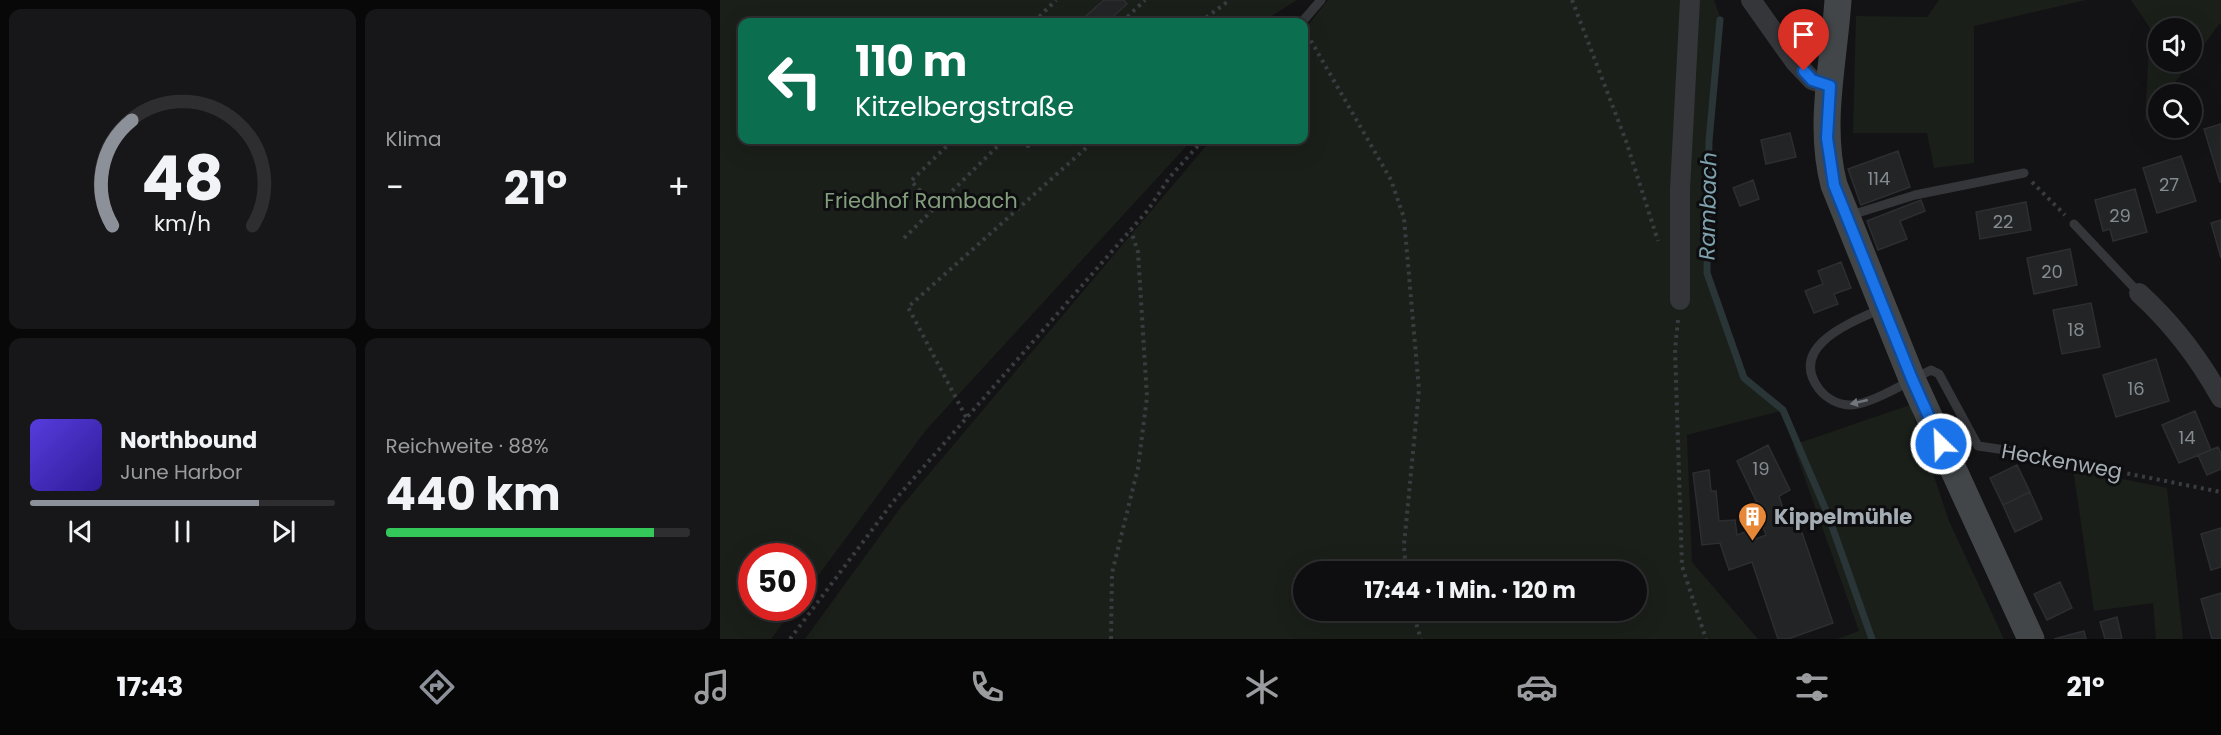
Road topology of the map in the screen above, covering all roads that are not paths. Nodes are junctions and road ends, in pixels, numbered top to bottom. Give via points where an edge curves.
1 (1321, 0) edge
2 (1690, 0) edge
3 (1751, 0) edge
4 (1838, 0) edge
5 (1305, 18) edge
6 (1830, 86) junction
7 (2024, 173) road end
8 (1847, 217) junction
9 (2074, 224) road end
10 (2139, 293) joint
11 (1680, 300) road end
12 (1883, 308) junction
13 (1912, 379) junction
14 (2221, 398) edge
15 (2026, 453) road end
16 (2031, 639) edge

1 - 5 lane
2 - 11 street via 1680,189
3 - 6 street via 1795,62 1812,80
4 - 6 main road
6 - 8 main road via 1828,159
7 - 8 lane via 1915,195
8 - 12 main road
9 - 10 lane
10 - 14 street via 2184,340
12 - 13 main road
13 -> 12 lane via 1852,405 1833,401 1814,379 1812,360 1820,343
13 - 15 lane, Heckenweg via 1931,370 1940,374 1978,446
13 - 16 main road

